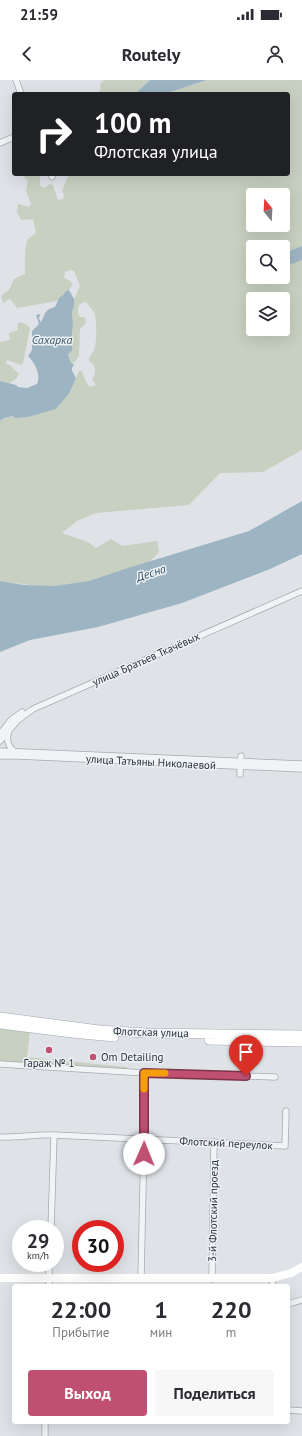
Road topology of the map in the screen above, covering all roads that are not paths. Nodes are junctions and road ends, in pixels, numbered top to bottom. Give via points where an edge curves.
1 (16, 80) edge
2 (20, 92) edge
3 (12, 138) edge
4 (0, 143) edge
5 (302, 587) edge
6 (302, 591) edge
7 (10, 727) junction
8 (0, 734) edge
9 (0, 741) edge
10 (0, 751) edge
11 (15, 754) junction
12 (0, 757) edge
13 (241, 761) junction
14 (302, 764) edge
15 (302, 769) edge
16 (240, 774) dead end
17 (0, 1017) edge
18 (0, 1024) edge
19 (302, 1035) edge
20 (302, 1042) edge
21 (0, 1064) edge
22 (144, 1073) junction
23 (275, 1077) dead end
24 (286, 1111) dead end
25 (54, 1135) junction
26 (0, 1137) edge
27 (144, 1139) junction
28 (214, 1142) junction
29 (51, 1220) edge
30 (302, 1267) edge
31 (49, 1272) edge
32 (49, 1277) junction
33 (0, 1278) edge
34 (141, 1278) junction
35 (212, 1279) junction
36 (273, 1282) edge
37 (49, 1284) edge
38 (302, 1300) edge
39 (290, 1303) edge
40 (290, 1410) edge
41 (302, 1411) edge
42 (45, 1424) edge
43 (45, 1436) edge

1 - 2 street
3 - 4 street
5 - 8 street, улица Братьев Ткачёвых via 31,706 15,716
6 - 7 street, улица Братьев Ткачёвых via 53,699 33,709
7 - 9 street, улица Братьев Ткачёвых
7 - 11 street via 7,740
10 - 11 street, улица Татьяны Николаевой
11 - 12 street
11 - 13 street, улица Татьяны Николаевой
13 - 14 street, улица Татьяны Николаевой
13 - 15 street, улица Татьяны Николаевой
13 - 16 street
17 - 19 main road, Флотская улица via 99,1030 146,1033
18 - 20 main road, Флотская улица via 101,1036
21 - 22 street
22 - 23 street
22 - 27 street
24 - 28 street, Флотский переулок via 285,1146
25 - 26 street, Флотский переулок
25 - 27 street, Флотский переулок
25 - 29 street
27 - 28 street, Флотский переулок
27 - 34 street
28 - 35 street, 3-й Флотский проезд
30 - 36 street
31 - 32 street
32 - 33 street
32 - 34 street
32 - 37 street
34 - 35 street
35 - 36 street
38 - 39 street
40 - 41 street
42 - 43 street

